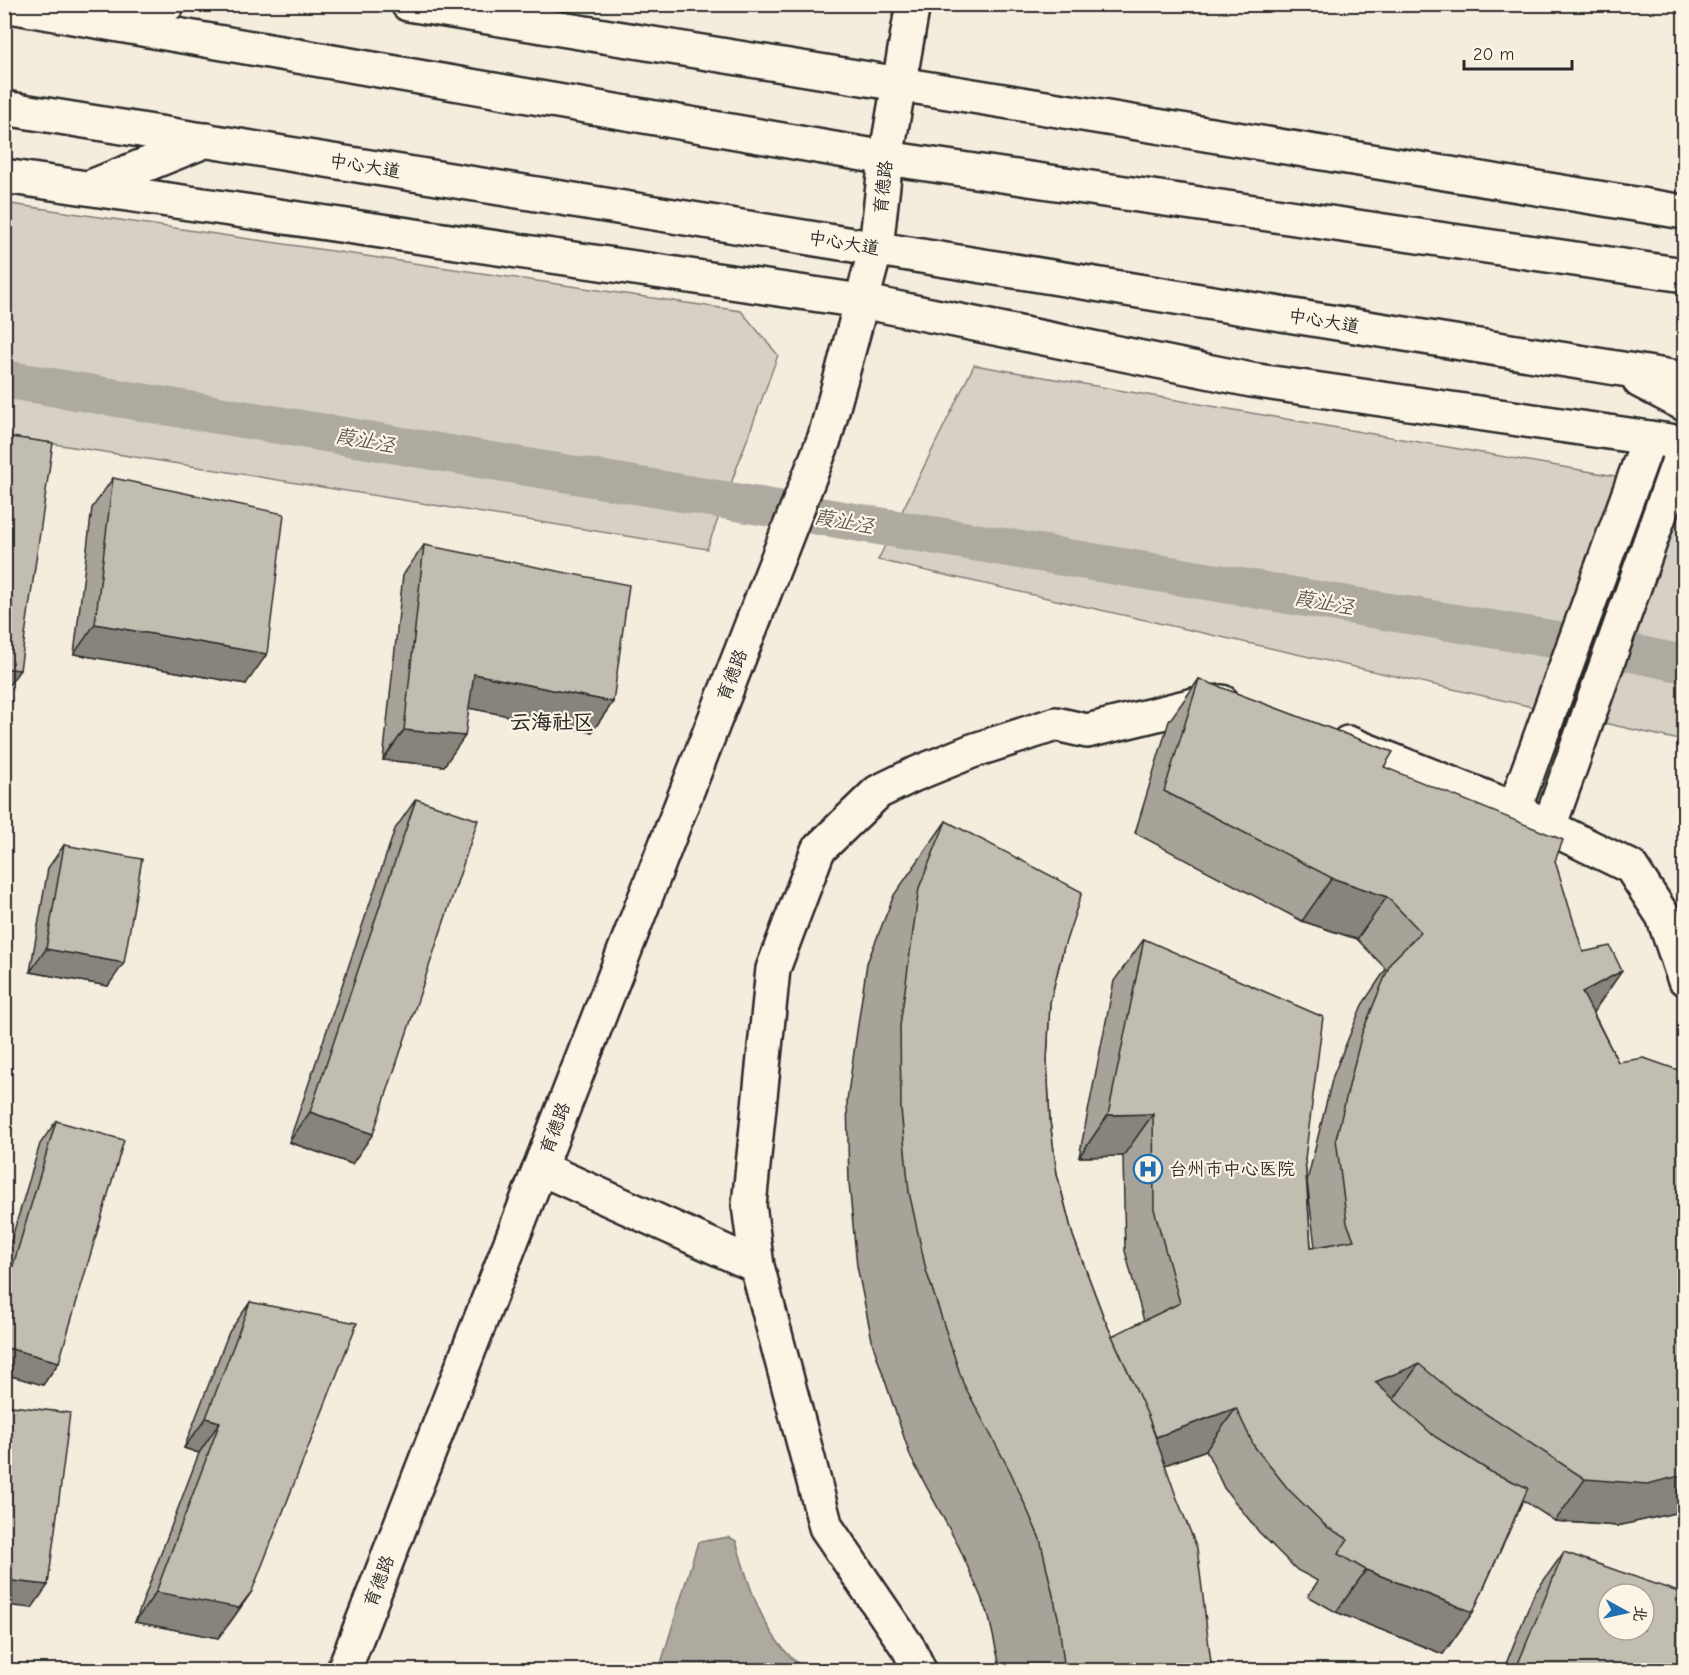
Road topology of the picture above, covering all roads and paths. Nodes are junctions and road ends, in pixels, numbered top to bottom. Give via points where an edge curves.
1 (168, 4) edge
2 (408, 4) edge
3 (913, 4) edge
4 (4, 5) edge
5 (126, 26) junction
6 (898, 86) junction
7 (4, 108) edge
8 (207, 141) junction
9 (886, 158) junction
10 (4, 176) edge
11 (87, 189) junction
12 (1684, 212) edge
13 (876, 248) junction
14 (1684, 274) edge
15 (861, 301) junction
16 (1614, 368) junction
17 (1684, 379) edge
18 (1684, 404) edge
19 (1649, 438) junction
20 (1684, 445) edge
21 (1253, 710) edge
22 (1325, 735) edge
23 (1514, 810) junction
24 (1549, 827) junction
25 (1684, 978) edge
26 (540, 1168) junction
27 (757, 1266) junction
28 (344, 1671) edge
29 (919, 1671) edge

1 - 5 main road
2 - 6 main road
3 - 6 main road, 育德路
4 - 5 main road
5 - 9 main road
6 - 9 main road, 育德路
6 - 12 main road
7 - 8 main road, 中心大道
8 - 11 main road
8 - 13 main road, 中心大道
9 - 13 main road, 育德路
9 - 14 main road
10 - 11 main road
11 - 15 main road
13 - 15 main road, 育德路
13 - 16 main road, 中心大道
15 - 19 main road via 1251,380
15 - 26 main road, 育德路 via 825,437
16 - 17 main road, 中心大道
16 - 18 main road
19 - 20 main road
19 - 23 main road
20 - 24 main road
21 - 27 main road via 1224,702 1194,705 1088,731 1056,724 972,751 878,792 818,850 773,969 749,1205
22 - 23 main road
23 - 24 main road
24 - 25 main road via 1631,867 1663,916
26 - 27 main road
26 - 28 main road, 育德路
27 - 29 main road via 826,1527 909,1649

